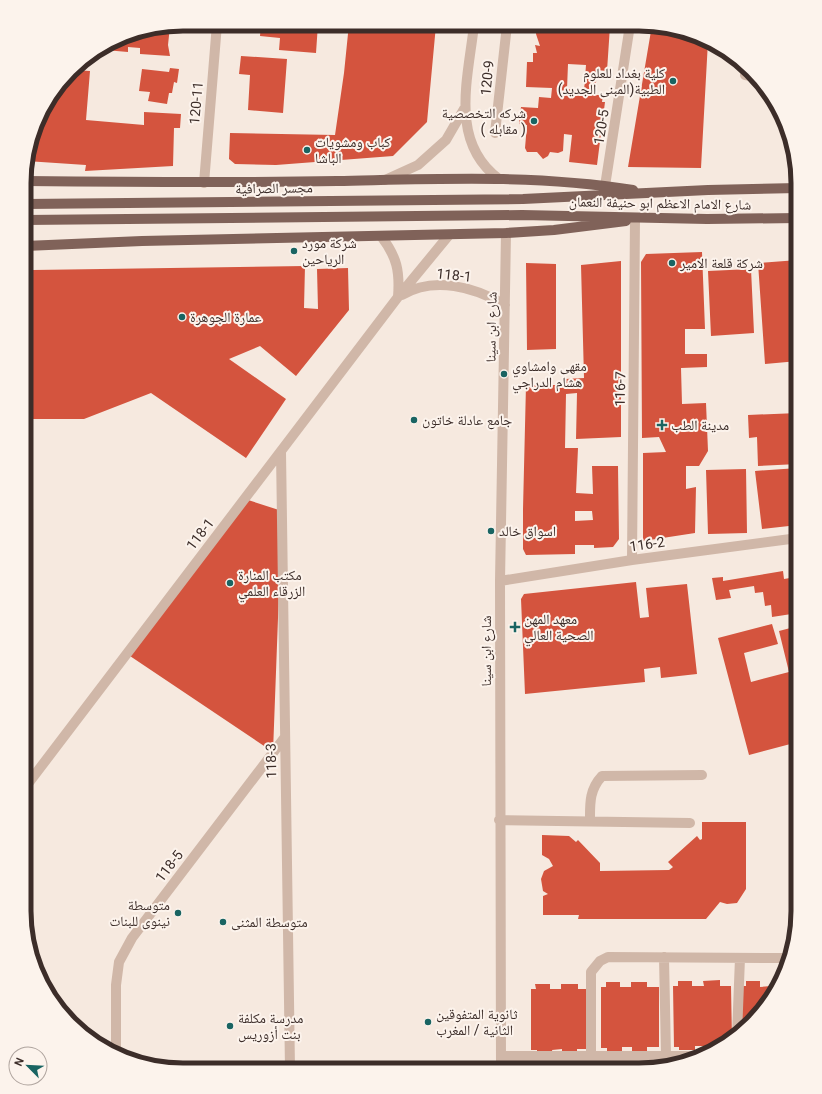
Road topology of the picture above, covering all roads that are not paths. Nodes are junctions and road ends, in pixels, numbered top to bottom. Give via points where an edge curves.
1 (216, 31) edge
2 (473, 31) edge
3 (506, 31) edge
4 (629, 31) edge
5 (464, 108) junction
6 (495, 133) dead end
7 (499, 179) junction
8 (385, 180) junction
9 (31, 181) edge
10 (204, 183) junction
11 (605, 186) junction
12 (791, 188) edge
13 (652, 193) junction
14 (523, 199) joint
15 (31, 204) edge
16 (522, 215) joint
17 (650, 216) junction
18 (791, 218) edge
19 (635, 219) junction
20 (31, 220) edge
21 (506, 233) junction
22 (450, 235) junction
23 (381, 236) junction
24 (31, 246) edge
25 (398, 297) junction
26 (505, 305) junction
27 (281, 452) junction
28 (791, 539) edge
29 (632, 560) junction
30 (500, 581) junction
31 (285, 737) junction
32 (702, 774) dead end
33 (31, 780) edge
34 (499, 820) junction
35 (590, 821) junction
36 (690, 823) dead end
37 (664, 957) junction
38 (740, 958) junction
39 (783, 958) dead end
40 (737, 1027) edge
41 (116, 1047) edge
42 (501, 1056) junction
43 (591, 1056) junction
44 (666, 1056) junction
45 (685, 1056) edge
46 (290, 1063) edge
47 (501, 1063) edge

1 - 10 street, 120-11
2 - 5 street
3 - 6 street, 120-9
4 - 11 street, 120-5
5 - 7 street via 474,152 486,169
5 - 8 street via 446,140 418,165
7 - 8 main road
7 - 11 main road via 551,180
8 - 10 main road
9 - 10 main road
11 - 13 main road
12 - 13 main road, شارع الامام الاعظم ابو حنيفة النعمان
13 - 14 main road, شارع الامام الاعظم ابو حنيفة النعمان
14 - 15 main road, مجسر الصرافية
16 - 17 main road, شارع الامام الاعظم ابو حنيفة النعمان
16 - 20 main road, مجسر الصرافية
17 - 18 main road, شارع الامام الاعظم ابو حنيفة النعمان
17 - 19 main road
19 - 21 main road via 554,230
19 - 29 street, 116-7
21 - 22 main road
21 - 26 street, شارع ابن سينا
22 - 23 main road
22 - 25 street, 118-1
23 - 24 main road
23 - 25 street via 391,249 397,264 400,281
25 - 26 street, 118-1 via 423,286 449,285 474,290
25 - 27 street, 118-1
26 - 30 street, شارع ابن سينا
27 - 31 street, 118-3
27 - 33 street, 118-1
28 - 29 street, 116-2
29 - 30 street, 116-2
30 - 34 street, شارع ابن سينا
31 - 41 street, 118-5 via 129,944 119,962 116,985
31 - 46 street, 118-3
32 - 35 street via 602,776 595,784 591,795
34 - 35 street
34 - 42 street, شارع ابن سينا
35 - 36 street
37 - 38 street
37 - 43 street via 608,957 600,961 591,972
37 - 44 street
38 - 39 street
38 - 40 street
42 - 43 street
42 - 47 street, شارع ابن سينا
43 - 44 street
44 - 45 street

